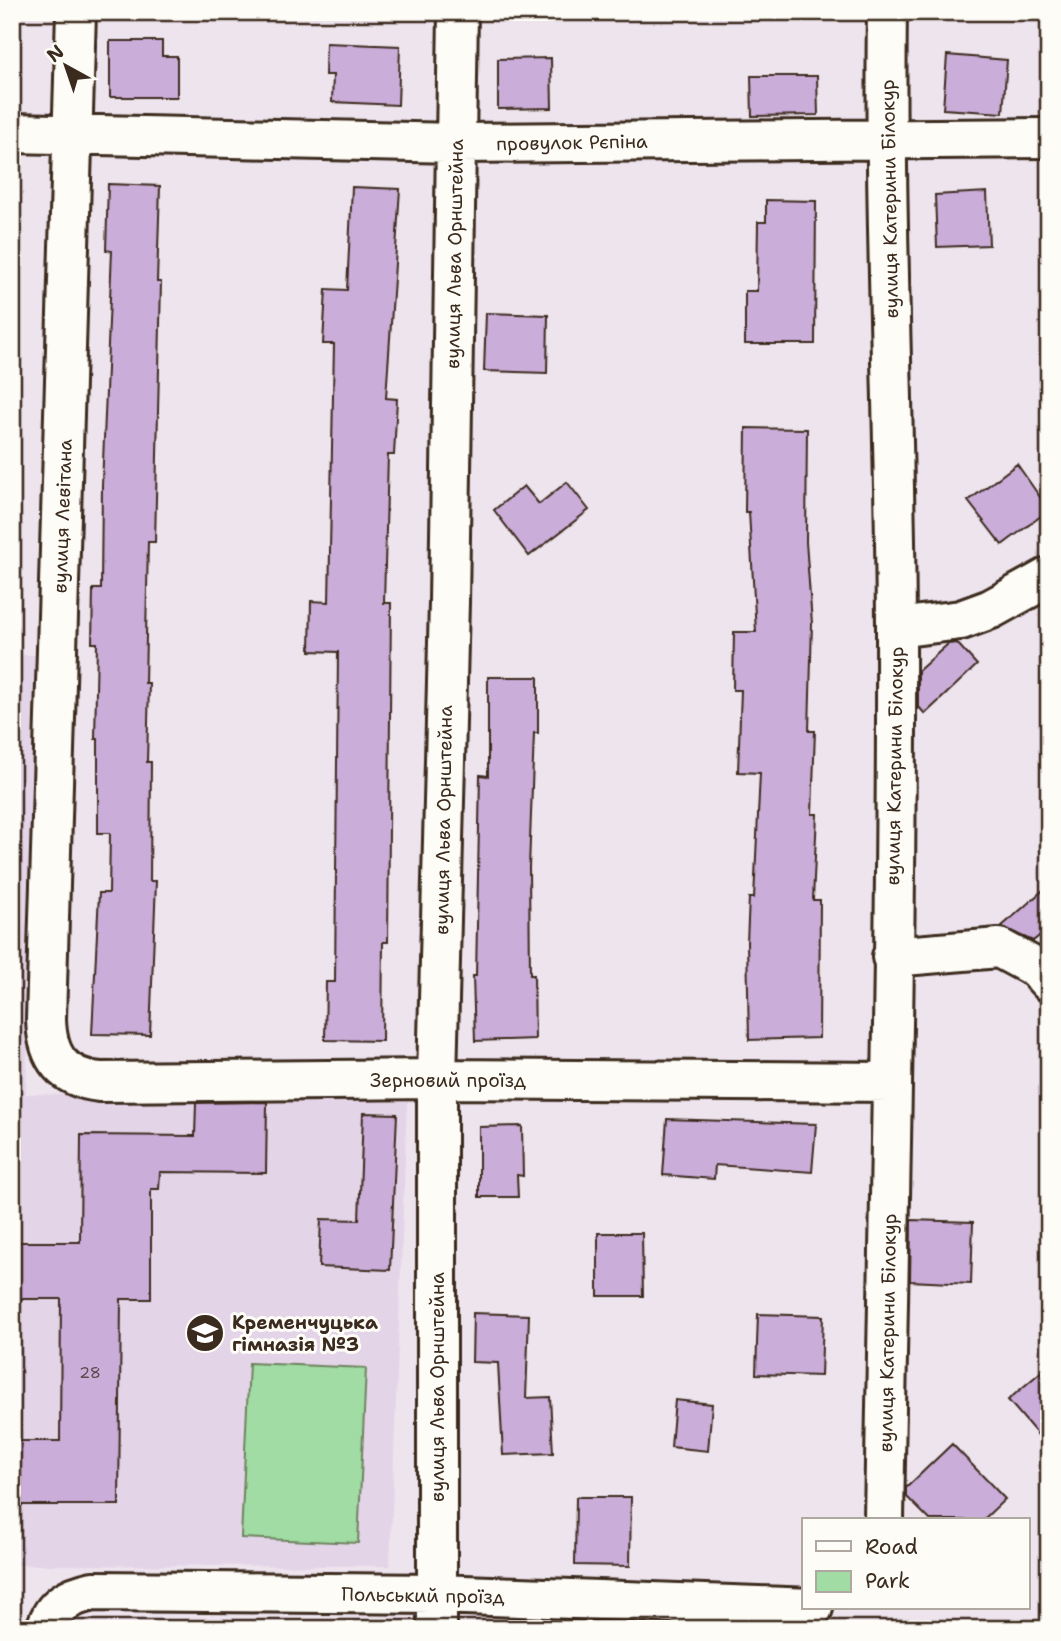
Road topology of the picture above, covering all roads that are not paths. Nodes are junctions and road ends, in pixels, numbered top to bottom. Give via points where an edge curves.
1 (76, 12) edge
2 (458, 12) edge
3 (887, 12) edge
4 (12, 132) edge
5 (74, 133) junction
6 (885, 138) junction
7 (1049, 138) edge
8 (456, 143) junction
9 (1049, 578) edge
10 (896, 628) junction
11 (892, 957) junction
12 (1049, 982) edge
13 (46, 1019) joint
14 (437, 1079) junction
15 (891, 1082) junction
16 (884, 1518) edge
17 (802, 1608) edge
18 (437, 1611) edge
19 (47, 1627) edge

1 - 5 street, вулиця Левітана
2 - 8 street, вулиця Льва Орнштейна
3 - 6 street, вулиця Катерини Білокур
4 - 5 street, провулок Рєпіна
5 - 8 street, провулок Рєпіна
5 - 13 street, вулиця Левітана
6 - 7 street, провулок Рєпіна
6 - 8 street, провулок Рєпіна
6 - 10 street, вулиця Катерини Білокур
8 - 14 street, вулиця Льва Орнштейна
9 - 10 street via 961,620
10 - 11 street, вулиця Катерини Білокур
11 - 12 street via 999,948 1036,968
11 - 15 street, вулиця Катерини Білокур
13 - 14 street, Зерновий проїзд via 50,1052 59,1067 86,1081
14 - 15 street, Зерновий проїзд
14 - 18 street, вулиця Льва Орнштейна
15 - 16 street, вулиця Катерини Білокур
17 - 18 street, Польський проїзд
18 - 19 street, Польський проїзд via 93,1591 72,1596 55,1609

